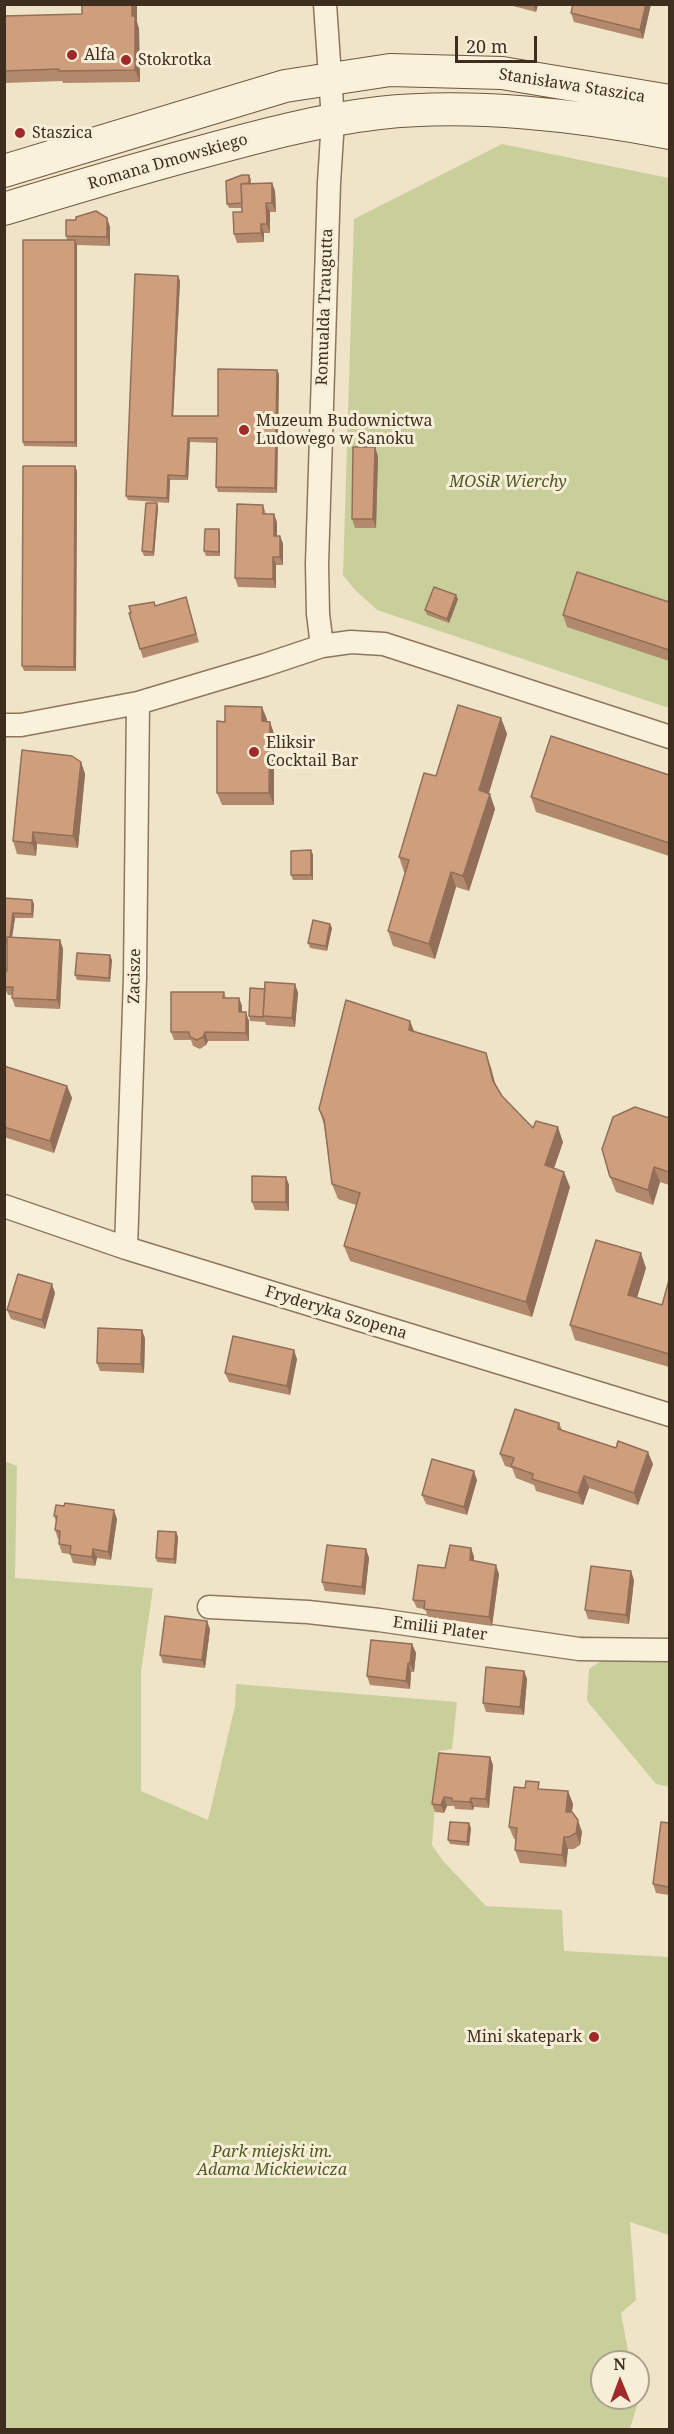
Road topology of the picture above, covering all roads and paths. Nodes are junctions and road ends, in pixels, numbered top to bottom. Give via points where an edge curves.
1 (325, 4) edge
2 (331, 78) junction
3 (669, 101) edge
4 (333, 120) junction
5 (669, 133) edge
6 (4, 171) edge
7 (4, 209) edge
8 (322, 645) junction
9 (138, 703) junction
10 (4, 725) edge
11 (669, 737) edge
12 (4, 1206) edge
13 (126, 1248) junction
14 (669, 1415) edge
15 (209, 1607) dead end
16 (669, 1650) edge

1 - 2 street, Romualda Traugutta
2 - 3 main road, Stanisława Staszica via 390,70 502,73
2 - 4 street, Romualda Traugutta
2 - 6 main road via 285,86
4 - 5 main road, Stanisława Staszica via 381,113 483,110
4 - 7 main road, Romana Dmowskiego via 220,146
4 - 8 street, Romualda Traugutta via 317,564
8 - 9 street
8 - 11 street via 384,644
9 - 10 street
9 - 13 street, Zacisze via 135,977
12 - 13 street, Fryderyka Szopena
13 - 14 street, Fryderyka Szopena
15 - 16 street, Emilii Plater via 308,1612 579,1649

